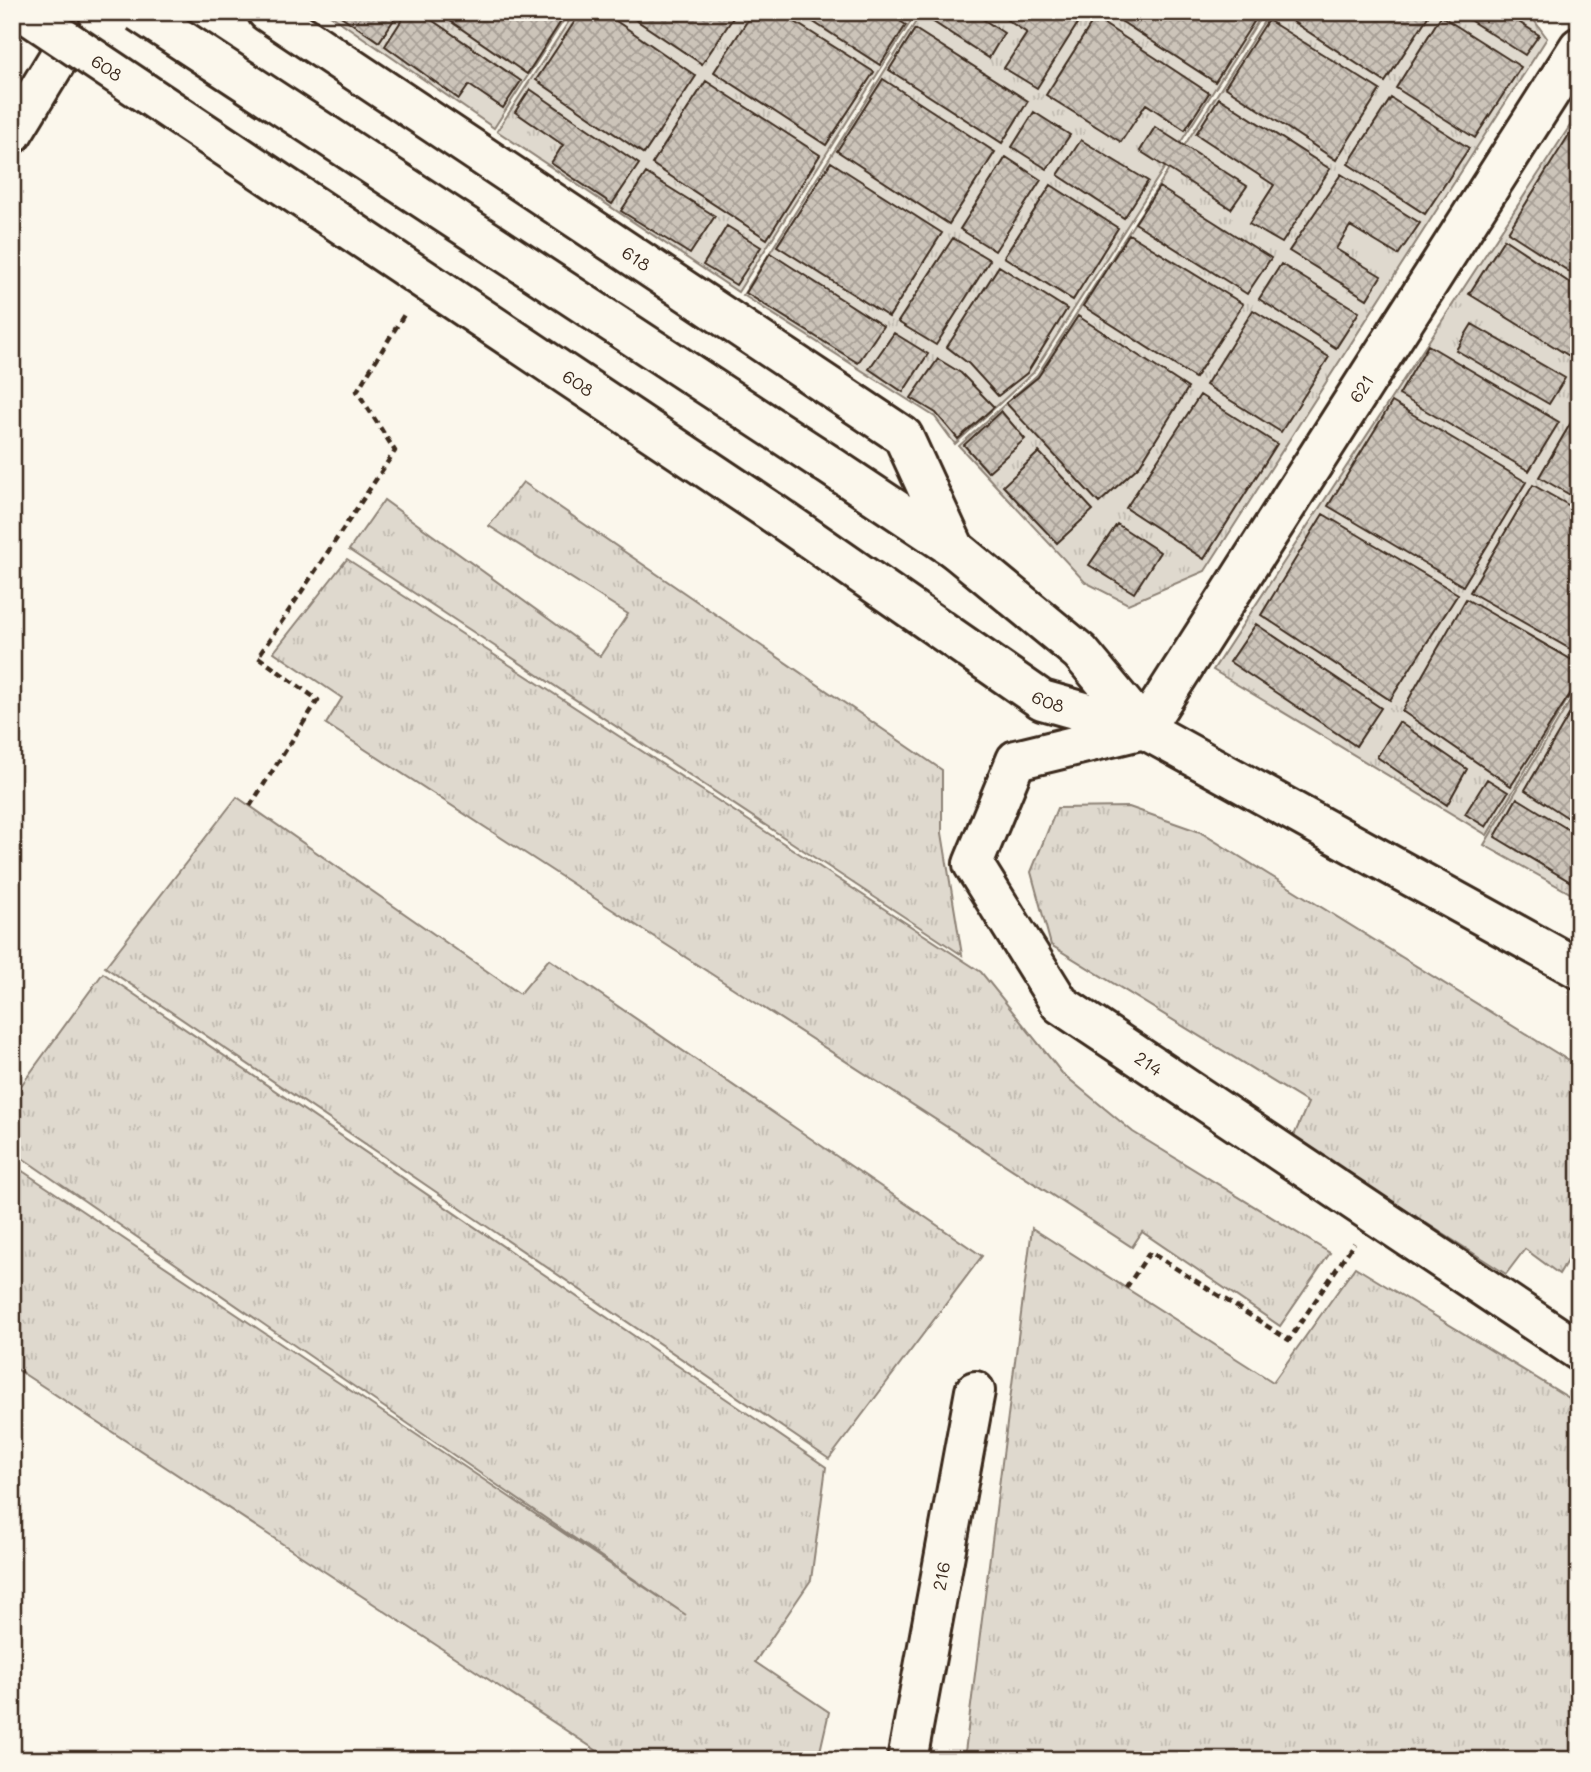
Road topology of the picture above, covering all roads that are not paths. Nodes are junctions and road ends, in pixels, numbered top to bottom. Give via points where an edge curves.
1 (24, 12) edge
2 (58, 12) edge
3 (139, 12) edge
4 (267, 12) edge
5 (1579, 47) edge
6 (12, 134) edge
7 (955, 549) junction
8 (1144, 729) junction
9 (1579, 969) edge
10 (1579, 1352) edge
11 (975, 1391) dead end
12 (907, 1760) edge

1 - 8 street, 608, bridge via 773,513 1042,700
2 - 6 street via 62,52
3 - 7 street, 608, bridge
4 - 7 street, 618 via 903,436
5 - 8 street, 621
7 - 8 street, 608 via 1080,652
8 - 9 street, 608
8 - 10 street, 214 via 1016,760 973,864 1060,1004
11 - 12 street, 216

